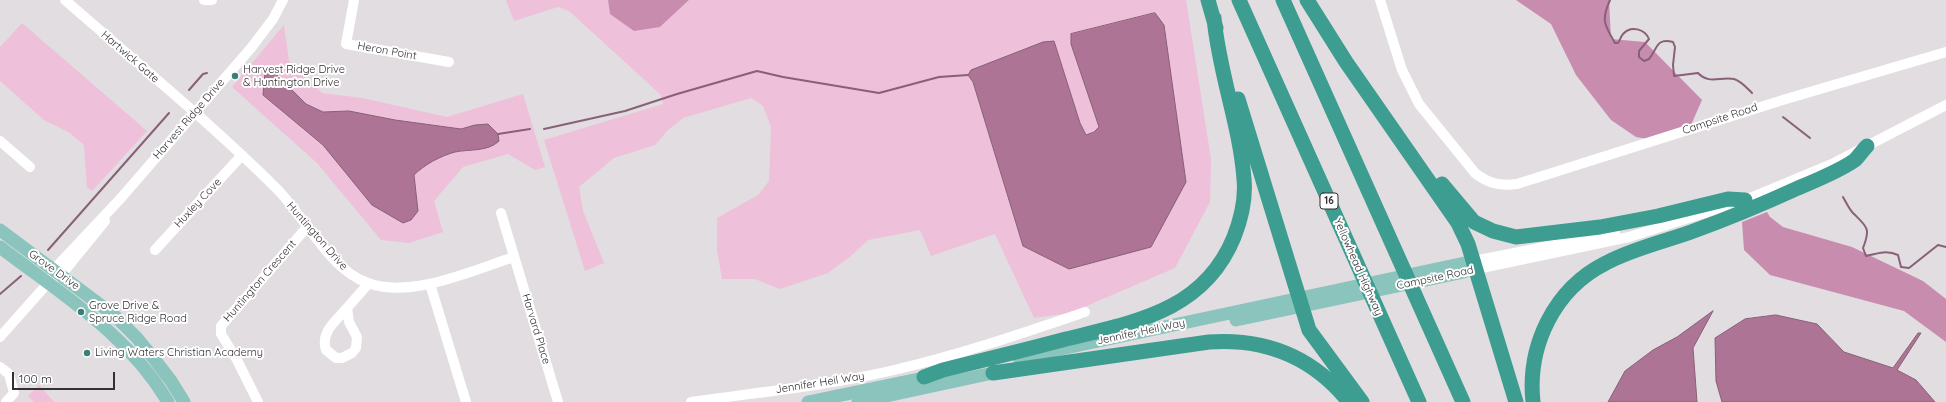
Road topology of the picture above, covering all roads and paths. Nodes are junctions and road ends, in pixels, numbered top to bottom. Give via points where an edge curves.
1 (65, 0) edge
2 (283, 0) edge
3 (354, 0) edge
4 (1208, 0) edge
5 (1238, 0) edge
6 (1283, 0) edge
7 (1307, 0) edge
8 (1380, 0) edge
9 (1214, 18) junction
10 (1946, 52) edge
11 (449, 62) dead end
12 (1367, 92) junction
13 (1946, 105) edge
14 (195, 113) junction
15 (0, 141) edge
16 (1866, 146) junction
17 (242, 156) junction
18 (30, 166) dead end
19 (1744, 200) junction
20 (501, 213) dead end
21 (308, 226) junction
22 (0, 230) edge
23 (0, 247) edge
24 (155, 250) dead end
25 (514, 257) junction
26 (1476, 265) junction
27 (57, 273) junction
28 (48, 283) junction
29 (368, 284) junction
30 (430, 284) junction
31 (1338, 294) joint
32 (1300, 302) junction
33 (347, 308) junction
34 (1085, 312) dead end
35 (0, 337) edge
36 (0, 367) edge
37 (993, 373) junction
38 (924, 377) junction
39 (6, 402) edge
40 (168, 402) edge
41 (184, 402) edge
42 (258, 402) edge
43 (466, 402) edge
44 (558, 402) edge
45 (691, 402) edge
46 (808, 402) edge
47 (858, 402) edge
48 (1349, 402) edge
49 (1362, 402) edge
50 (1419, 402) edge
51 (1463, 402) edge
52 (1516, 402) edge
53 (1533, 402) edge

1 - 14 street, Hartwick Gate
2 - 14 street, Harvest Ridge Drive via 273,19 251,48
3 - 11 street, Heron Point via 346,44
4 - 9 highway
5 - 50 highway, Yellowhead Highway / 16
6 - 51 highway
7 - 12 highway
8 - 10 street, Campsite Road via 1402,70 1419,104 1475,173 1484,181 1504,186
9 - 32 highway
9 - 38 highway via 1216,44 1242,159 1244,180 1240,222 1217,268 1187,298 1147,318
12 - 19 highway via 1467,216 1480,226 1498,233 1516,237 1558,233 1658,216 1728,199
12 - 26 highway via 1458,223
13 - 16 street, Campsite Road
14 - 17 street, Huntington Drive
14 - 27 street, Harvest Ridge Drive via 121,198 92,226
15 - 18 street
16 - 19 street, Campsite Road via 1834,163
16 - 53 highway via 1855,159 1815,181 1739,214 1604,263 1591,272 1562,299 1538,340 1532,379
17 - 21 street, Huntington Drive via 276,188
17 - 24 street, Huxley Cove
19 - 26 street, Campsite Road via 1630,237
20 - 25 street, Harvard Place
21 - 29 street, Huntington Drive via 340,265
21 - 42 street, Huntington Crescent via 221,326 221,334
22 - 27 main road, Grove Drive
23 - 28 main road, Grove Drive
25 - 30 street, Huntington Drive
25 - 44 street, Harvard Place
26 - 31 main road, Campsite Road
26 - 52 highway
27 - 28 street, Harvest Ridge Drive
27 - 41 main road, Grove Drive via 114,316 137,338
28 - 35 street, Harvest Ridge Drive
28 - 40 main road, Grove Drive via 83,308 127,347 146,369
29 - 30 street, Huntington Drive via 389,287
29 - 33 street
30 - 43 street
31 - 32 main road, Jennifer Heil Way
32 - 37 main road, Jennifer Heil Way
32 - 38 main road, Jennifer Heil Way
32 - 49 highway via 1309,330
33 - 33 street via 324,339 326,350 336,358 352,353 357,343
34 - 45 street, Jennifer Heil Way via 985,345 894,370 820,385
36 - 39 street via 9,374 14,393
37 - 47 main road, Jennifer Heil Way
37 - 48 highway via 1209,342 1239,342 1271,347 1301,360 1330,381
38 - 46 main road, Jennifer Heil Way

